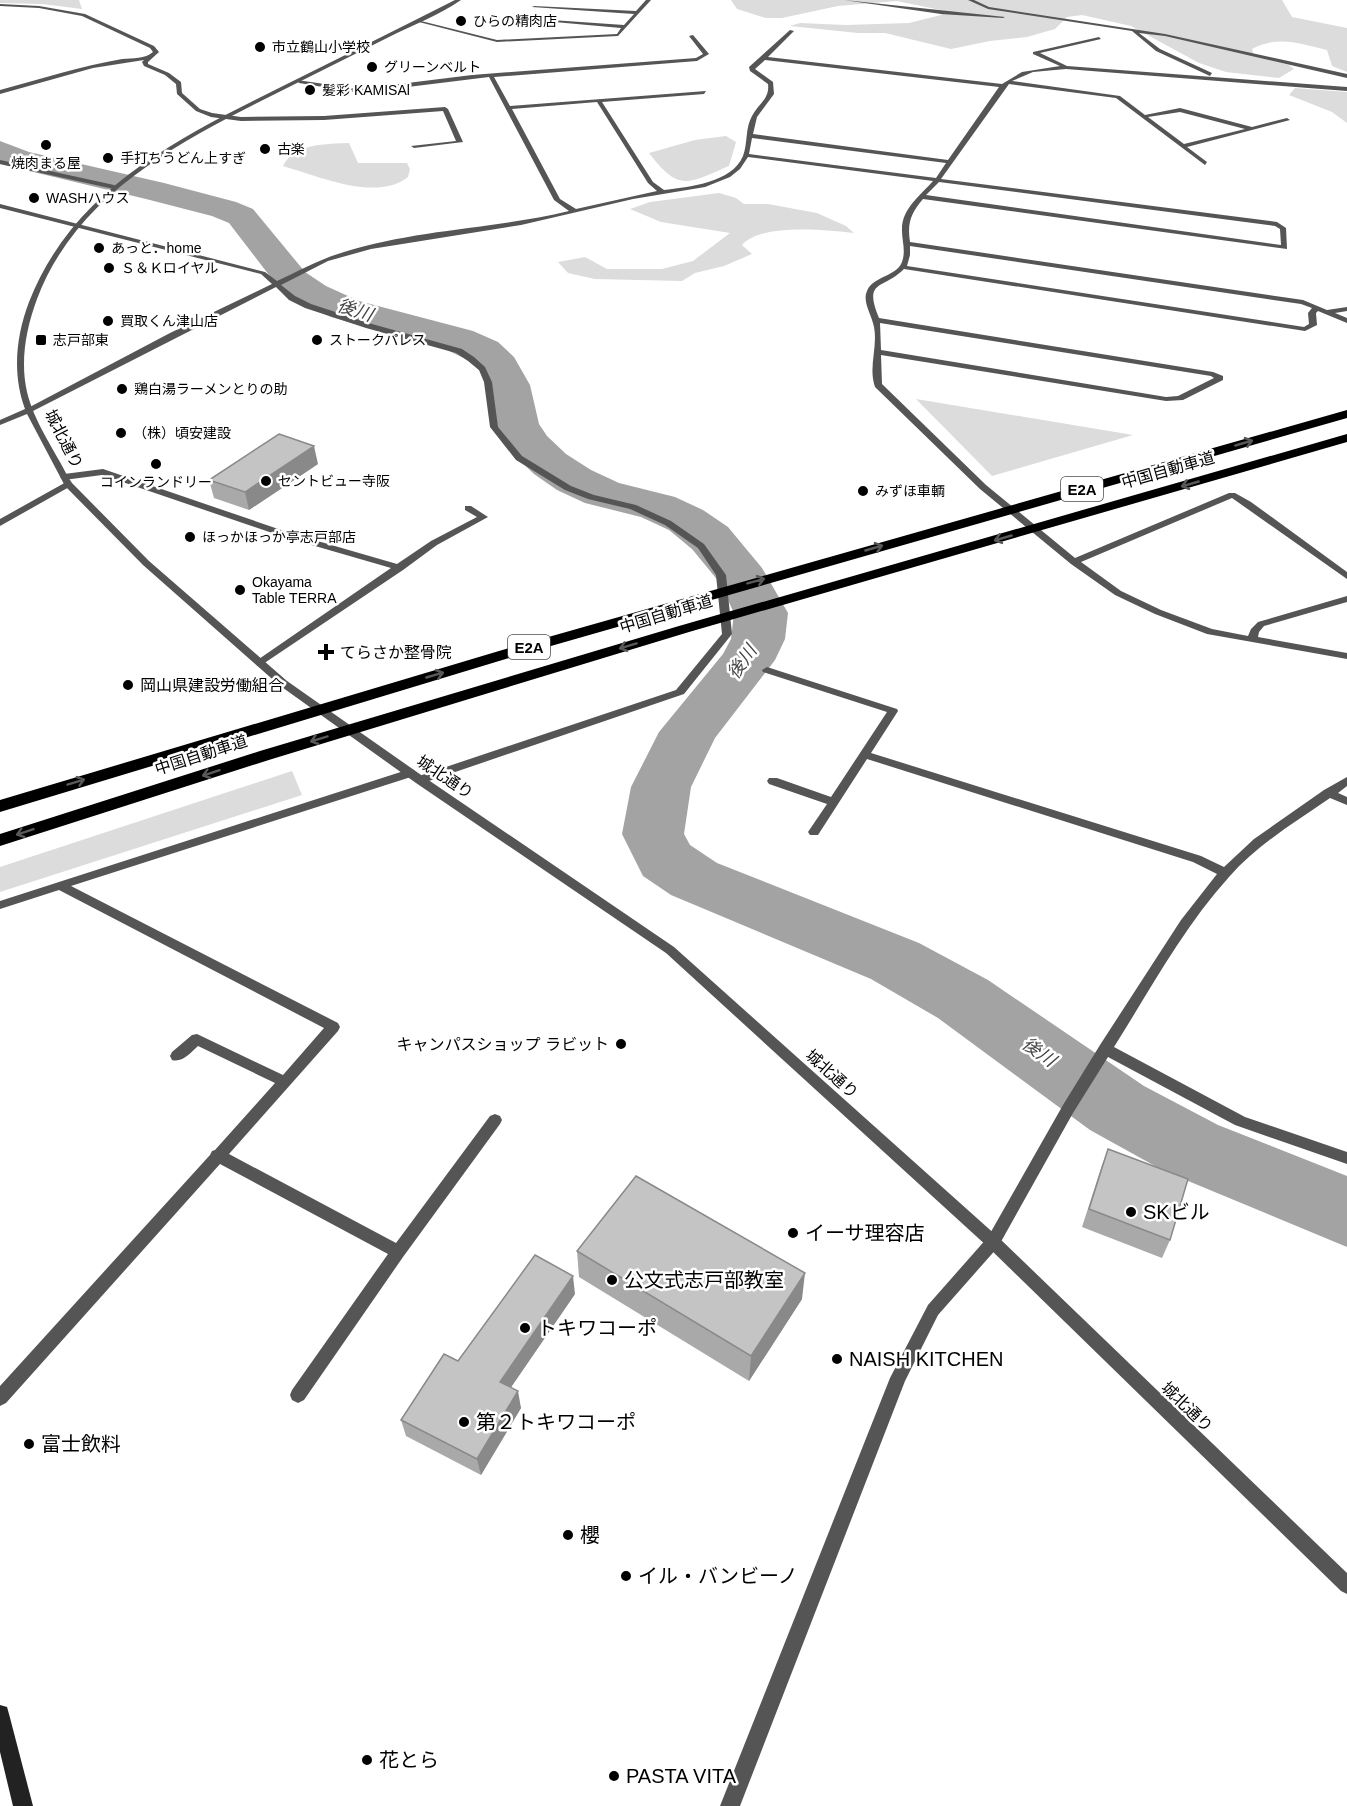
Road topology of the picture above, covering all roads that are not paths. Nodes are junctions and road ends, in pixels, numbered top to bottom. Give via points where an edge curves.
1 (459, 0) edge
2 (650, 0) edge
3 (846, 0) edge
4 (970, 0) edge
5 (0, 5) edge
6 (534, 6) dead end
7 (638, 13) junction
8 (523, 19) dead end
9 (1068, 20) junction
10 (417, 21) junction
11 (626, 27) junction
12 (1130, 28) junction
13 (792, 31) dead end
14 (691, 36) dead end
15 (1099, 38) dead end
16 (149, 58) junction
17 (764, 58) junction
18 (1066, 67) junction
19 (491, 76) junction
20 (1347, 76) edge
21 (1222, 79) junction
22 (299, 81) junction
23 (1005, 84) junction
24 (1347, 89) edge
25 (0, 92) edge
26 (704, 92) dead end
27 (599, 101) junction
28 (508, 108) junction
29 (1147, 116) junction
30 (224, 118) junction
31 (1287, 120) dead end
32 (1252, 129) junction
33 (751, 136) junction
34 (414, 146) dead end
35 (1184, 146) junction
36 (746, 155) junction
37 (0, 162) edge
38 (949, 162) junction
39 (1205, 163) dead end
40 (938, 179) junction
41 (114, 187) junction
42 (662, 192) junction
43 (924, 197) junction
44 (0, 206) edge
45 (573, 210) junction
46 (75, 225) junction
47 (905, 243) junction
48 (903, 267) junction
49 (279, 283) junction
50 (1317, 307) junction
51 (1347, 309) edge
52 (1327, 312) junction
53 (877, 320) junction
54 (1347, 321) edge
55 (879, 352) junction
56 (30, 409) junction
57 (1347, 414) edge
58 (0, 423) edge
59 (1347, 438) edge
60 (66, 480) junction
61 (468, 508) dead end
62 (0, 523) edge
63 (1074, 562) junction
64 (400, 568) junction
65 (1347, 576) edge
66 (1347, 599) edge
67 (1252, 640) junction
68 (1347, 656) edge
69 (260, 663) junction
70 (767, 670) dead end
71 (865, 755) junction
72 (415, 777) junction
73 (1347, 781) edge
74 (773, 782) dead end
75 (1328, 793) junction
76 (1347, 801) edge
77 (834, 802) junction
78 (0, 806) edge
79 (814, 832) dead end
80 (0, 840) edge
81 (1225, 873) junction
82 (60, 886) junction
83 (0, 905) edge
84 (1105, 1049) junction
85 (177, 1056) dead end
86 (285, 1082) junction
87 (495, 1119) dead end
88 (217, 1155) junction
89 (1347, 1158) edge
90 (993, 1242) junction
91 (398, 1252) junction
92 (298, 1395) dead end
93 (0, 1398) edge
94 (1347, 1585) edge
95 (0, 1714) edge
96 (23, 1806) edge
97 (730, 1806) edge

1 - 10 street, 城北通り
2 - 7 street
3 - 9 street via 941,13
4 - 9 street via 988,8
5 - 16 street via 83,15 152,47 156,52
6 - 7 street
7 - 11 street
8 - 11 street
9 - 12 street
10 - 11 street via 497,41 618,35
10 - 22 street, 城北通り
12 - 20 street
12 - 21 street via 1158,50
13 - 17 street
14 - 19 street via 706,54 697,59
15 - 18 street via 1035,53
16 - 25 street via 110,63
16 - 30 street via 146,65 179,83 179,93 198,110
17 - 23 street
17 - 33 street via 752,70 771,83 773,91 756,113
18 - 21 street
18 - 23 street via 1028,71
19 - 22 street via 359,91
19 - 28 street
21 - 24 street
22 - 30 street, 城北通り
23 - 29 street via 1118,97
23 - 38 street
26 - 27 street
27 - 28 street
27 - 42 street via 651,183
28 - 45 street via 558,200
29 - 32 street via 1180,110
29 - 35 street
30 - 34 street via 324,118 445,109 460,142
30 - 41 street, 城北通り via 155,156
31 - 32 street
32 - 35 street
33 - 36 street
33 - 38 street
35 - 39 street
36 - 40 street
36 - 42 street via 738,168 725,177
37 - 41 street
38 - 40 street
40 - 43 street
40 - 43 street via 1277,224 1282,228 1285,248
41 - 46 street, 城北通り
42 - 45 street
43 - 47 street via 906,220
44 - 46 street
45 - 49 street via 504,226 373,245 347,252
46 - 49 street via 263,273
46 - 56 street, 城北通り via 37,284 26,320 19,355 23,392
47 - 48 street via 907,258
47 - 50 street
48 - 50 street via 1305,329 1313,325 1312,313
48 - 53 street via 871,288 868,296
49 - 56 street
49 - 72 street via 292,298 333,316 459,351 482,369 489,382 494,427 519,458 568,488 633,507 669,523 701,546 721,575 728,634 680,692
50 - 52 street
51 - 52 street
52 - 54 street
53 - 55 street
53 - 55 street via 1220,378 1180,398 1166,399
55 - 63 street via 874,369 878,385 983,487
56 - 58 street
56 - 60 street, 城北通り
78 -> 57 highway, 中国自動車道 / E2A via 680,603
59 -> 80 highway, 中国自動車道 / E2A via 684,629
60 - 62 street
60 - 64 street via 103,472 287,535
60 - 69 street, 城北通り via 146,563
61 - 64 street via 484,517 434,543
63 - 65 street via 1232,495
63 - 67 street via 1118,592 1158,612 1210,632
64 - 69 street
66 - 67 street via 1261,624
67 - 68 street
69 - 72 street, 城北通り
70 - 71 street via 893,711
71 - 77 street
71 - 81 street via 1197,859
72 - 82 street
72 - 90 street, 城北通り via 670,950
73 - 75 street
74 - 77 street
75 - 76 street
75 - 81 street via 1258,842
77 - 79 street
81 - 84 street via 1185,923
82 - 83 street
82 - 86 street via 333,1026
84 - 89 street via 1240,1121
84 - 90 street
85 - 86 street via 197,1039
86 - 88 street
87 - 91 street
88 - 91 street
88 - 93 street
90 - 94 street, 城北通り
90 - 97 street via 933,1310 898,1378
91 - 92 street
95 - 96 main road

